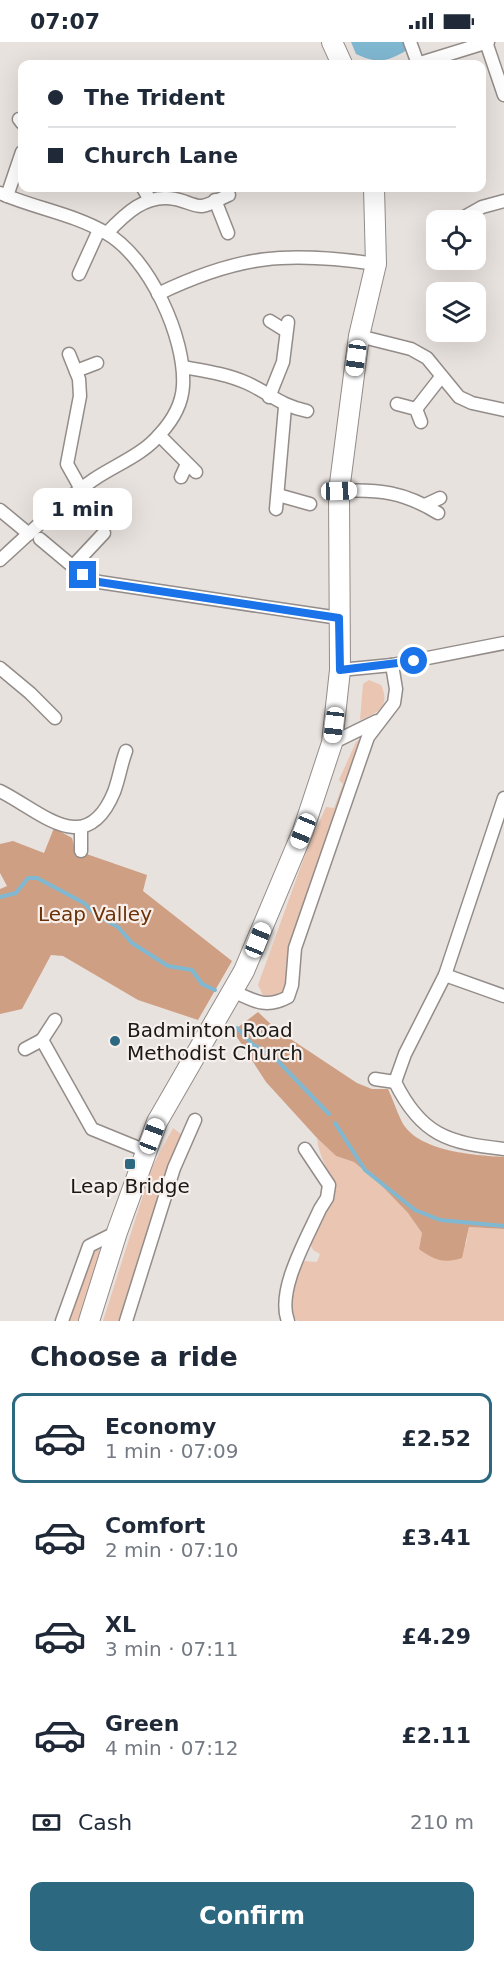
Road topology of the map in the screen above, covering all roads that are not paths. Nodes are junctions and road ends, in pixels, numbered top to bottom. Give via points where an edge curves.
1 (332, 42) edge
2 (410, 42) edge
3 (487, 42) edge
4 (340, 60) edge
5 (416, 60) edge
6 (430, 60) edge
7 (504, 95) edge
8 (18, 161) edge
9 (145, 192) edge
10 (374, 192) edge
11 (3, 195) edge
12 (229, 195) dead end
13 (150, 200) junction
14 (215, 200) junction
15 (504, 201) edge
16 (477, 210) edge
17 (103, 231) junction
18 (228, 233) dead end
19 (376, 264) junction
20 (79, 274) dead end
21 (158, 294) junction
22 (270, 321) dead end
23 (359, 336) junction
24 (69, 354) dead end
25 (96, 363) dead end
26 (183, 367) junction
27 (76, 371) junction
28 (441, 377) junction
29 (269, 397) junction
30 (397, 404) dead end
31 (285, 406) junction
32 (416, 410) junction
33 (504, 410) edge
34 (307, 411) dead end
35 (421, 422) dead end
36 (160, 436) junction
37 (181, 477) dead end
38 (81, 489) junction
39 (339, 491) junction
40 (278, 495) junction
41 (440, 498) dead end
42 (310, 504) dead end
43 (425, 505) junction
44 (276, 509) dead end
45 (0, 510) edge
46 (438, 513) dead end
47 (104, 533) dead end
48 (35, 536) junction
49 (0, 560) edge
50 (73, 566) junction
51 (339, 618) junction
52 (504, 643) edge
53 (393, 665) junction
54 (0, 668) edge
55 (340, 670) junction
56 (55, 717) dead end
57 (381, 719) junction
58 (332, 743) junction
59 (126, 751) dead end
60 (0, 791) edge
61 (504, 798) edge
62 (81, 828) junction
63 (81, 851) dead end
64 (445, 975) junction
65 (233, 991) junction
66 (504, 996) edge
67 (55, 1020) dead end
68 (42, 1040) junction
69 (25, 1049) dead end
70 (375, 1079) dead end
71 (395, 1082) junction
72 (195, 1120) dead end
73 (305, 1149) dead end
74 (504, 1149) edge
75 (146, 1150) junction
76 (117, 1232) junction
77 (62, 1321) edge
78 (90, 1321) edge
79 (126, 1321) edge
80 (288, 1321) edge

1 - 4 main road
2 - 5 street
3 - 6 street
3 - 7 street
8 - 11 street
9 - 13 street
10 - 19 main road
11 - 17 street
12 - 14 street
13 - 14 street via 169,197 201,206
13 - 17 street
14 - 18 street
15 - 16 street
17 - 20 street
17 - 21 street via 141,265
19 - 21 street via 293,256 248,260 198,275
19 - 23 main road
21 - 26 street
22 - 29 street via 287,327 283,362
23 - 28 street via 411,349 427,358
23 - 39 main road
24 - 27 street
25 - 27 street
26 - 29 street via 230,376
26 - 36 street via 178,409
27 - 38 street via 80,396 67,464
28 - 32 street
28 - 33 street via 459,397
29 - 31 street
30 - 32 street
31 - 34 street
31 - 40 street
32 - 35 street
36 - 37 street via 192,468
36 - 38 street
38 - 48 street
39 - 43 street via 400,494
39 - 51 main road
40 - 42 street
40 - 44 street
41 - 43 street
43 - 46 street
45 - 48 street
47 - 50 street
48 - 49 street
48 - 50 street
50 - 51 street via 99,582
51 - 55 main road
52 - 53 street
53 - 55 street
53 - 57 street via 394,702
54 - 56 street
55 - 58 main road
57 - 58 street
57 - 65 street via 368,737 295,948 288,998 274,1005
58 - 65 main road via 303,831
59 - 62 street via 115,765 114,791 104,809 93,822
60 - 62 street via 61,826
61 - 64 street
62 - 63 street
64 - 66 street
64 - 71 street
65 - 75 main road via 157,1122
67 - 68 street
68 - 69 street
68 - 75 street via 92,1129
70 - 71 street
71 - 74 street via 407,1106 431,1131 465,1145
72 - 79 street via 174,1168
73 - 80 street via 329,1185 327,1198 287,1287
75 - 76 main road
76 - 77 street via 89,1246
76 - 78 main road

